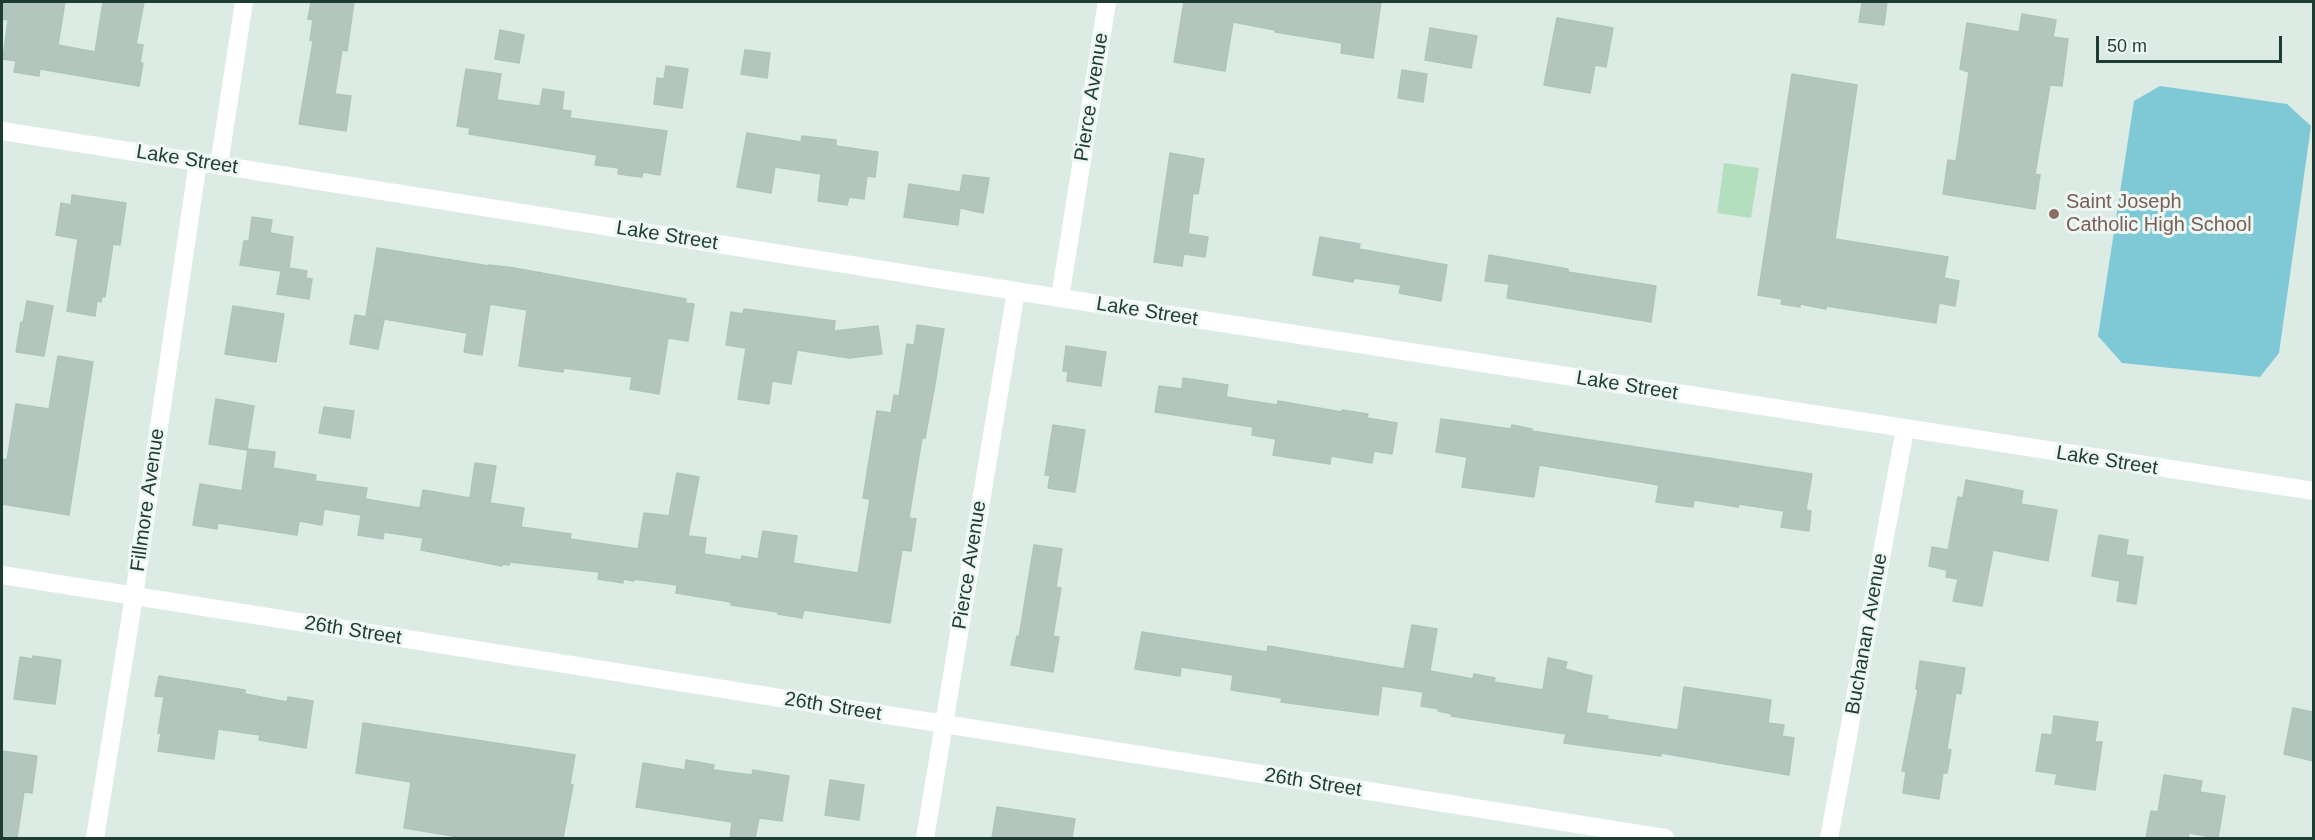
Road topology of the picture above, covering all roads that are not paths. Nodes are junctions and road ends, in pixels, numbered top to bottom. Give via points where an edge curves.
1 (244, 2) edge
2 (1107, 2) edge
3 (2, 131) edge
4 (198, 162) junction
5 (219, 165) junction
6 (1016, 291) junction
7 (1060, 298) junction
8 (1905, 429) junction
9 (2313, 492) edge
10 (2, 575) edge
11 (134, 596) junction
12 (944, 724) junction
13 (95, 838) edge
14 (925, 838) edge
15 (1665, 838) edge
16 (1829, 838) edge

1 - 5 street
2 - 7 street, Pierce Avenue
3 - 4 street, Lake Street
4 - 5 street, Lake Street
4 - 11 street, Fillmore Avenue
5 - 6 street, Lake Street
6 - 7 street, Lake Street
6 - 12 street, Pierce Avenue
7 - 8 street, Lake Street
8 - 9 street, Lake Street
8 - 16 street, Buchanan Avenue
10 - 11 street, 26th Street
11 - 12 street, 26th Street
11 - 13 street, Fillmore Avenue
12 - 14 street, Pierce Avenue
12 - 15 street, 26th Street

